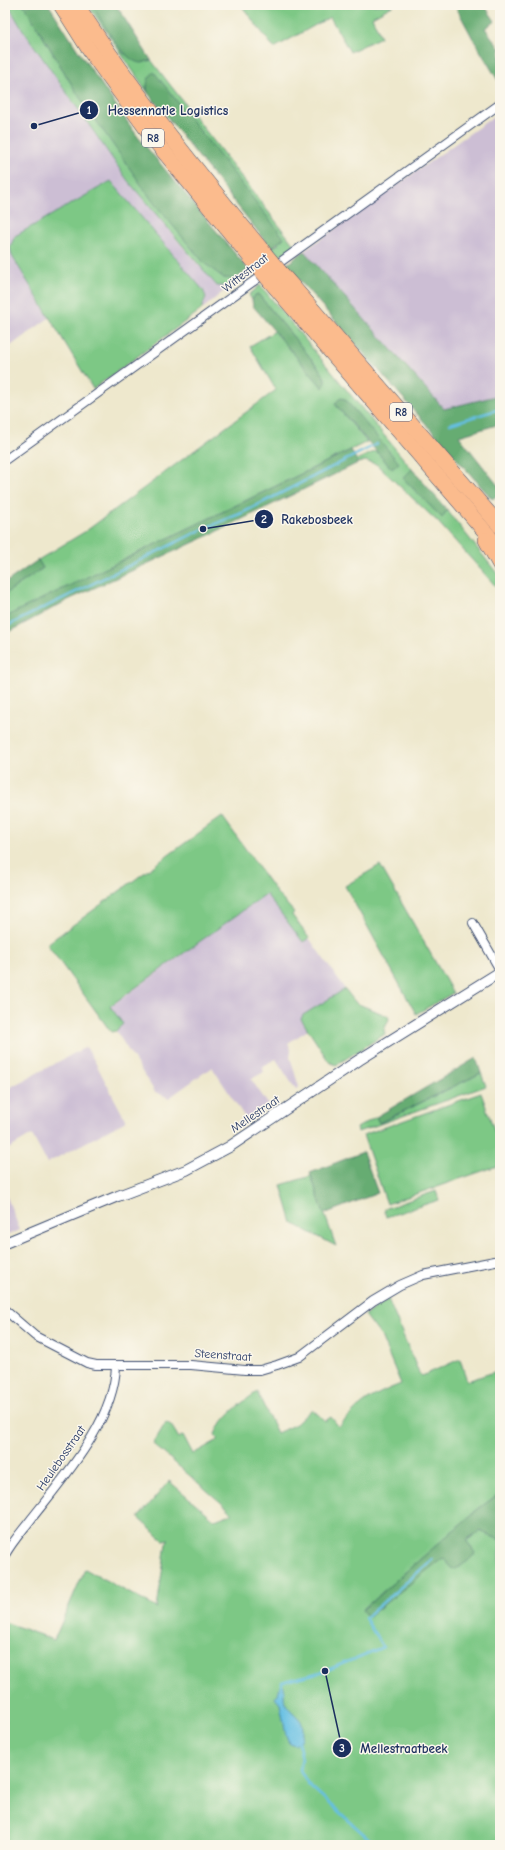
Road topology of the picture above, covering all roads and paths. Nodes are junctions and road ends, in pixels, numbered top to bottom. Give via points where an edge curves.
1 (61, 5) edge
2 (77, 5) edge
3 (500, 104) edge
4 (260, 259) junction
5 (5, 460) edge
6 (492, 521) edge
7 (500, 548) edge
8 (500, 565) edge
9 (473, 923) dead end
10 (500, 971) edge
11 (5, 1242) edge
12 (500, 1260) edge
13 (5, 1310) edge
14 (116, 1365) junction
15 (5, 1555) edge

1 - 4 highway, R8 via 90,51 156,142
2 - 4 highway, R8 via 102,44
3 - 5 street, Wittestraat
4 - 6 highway, R8, bridge
6 - 7 highway, R8
6 - 8 highway, R8
9 - 10 street, Mellestraat
10 - 11 street, Mellestraat via 359,1060 229,1147 186,1170
12 - 14 street, Steenstraat via 423,1275 400,1285 373,1300 299,1357 277,1366 245,1370 191,1365
13 - 14 street, Steenstraat via 35,1336 87,1363
14 - 15 street, Heulebosstraat via 112,1398 92,1436

